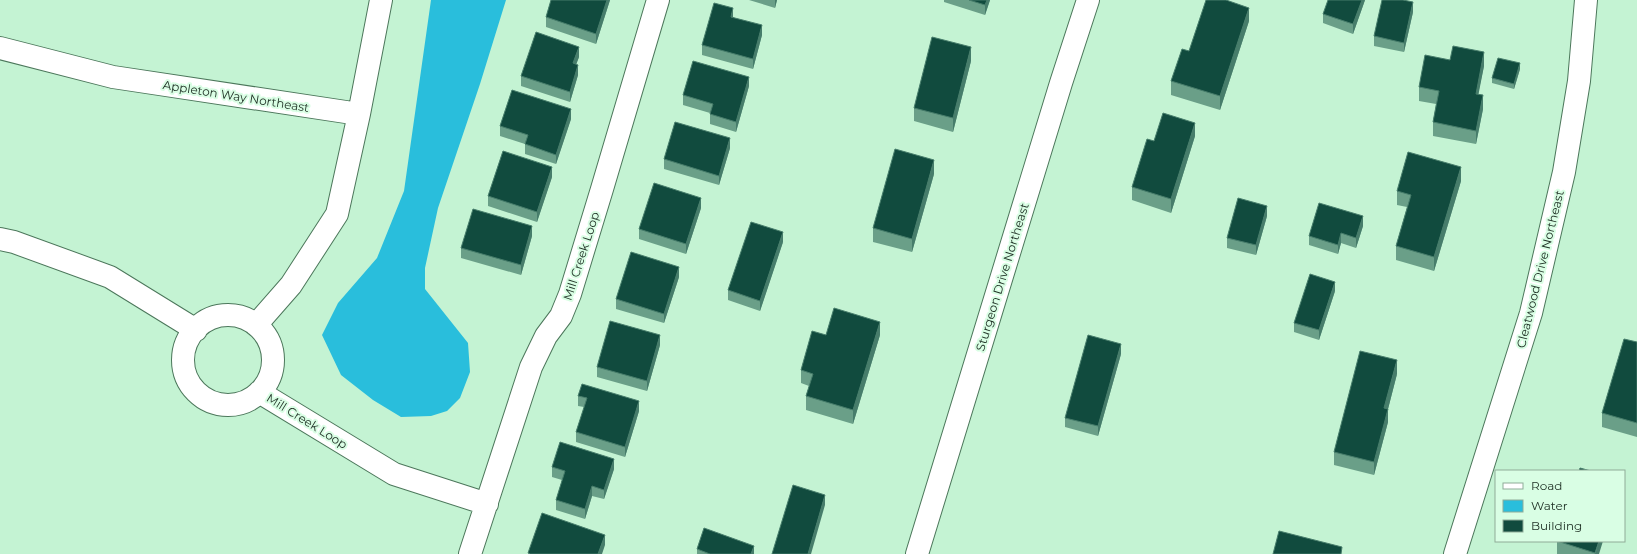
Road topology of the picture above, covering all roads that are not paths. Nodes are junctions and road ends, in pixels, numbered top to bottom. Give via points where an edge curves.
1 (381, 0) edge
2 (658, 0) edge
3 (1088, 0) edge
4 (1586, 0) edge
5 (0, 48) edge
6 (359, 114) junction
7 (0, 239) edge
8 (256, 325) junction
9 (196, 330) junction
10 (259, 392) junction
11 (487, 504) junction
12 (470, 554) edge
13 (917, 554) edge
14 (1455, 554) edge

1 - 6 street
2 - 11 street, Mill Creek Loop via 570,294 561,316 546,336 531,367
3 - 13 street, Sturgeon Drive Northeast
4 - 14 street, Cleatwood Drive Northeast via 1579,80 1564,172 1531,313
5 - 6 street, Appleton Way Northeast via 113,77
6 - 8 street via 337,214 291,285
7 - 9 street via 110,276
8 - 9 street via 242,317 227,315 202,322
8 - 10 street via 265,334 272,348 273,364 266,385
9 - 10 street via 188,339 182,364 186,379 197,394 210,402 237,405
10 - 11 street, Mill Creek Loop via 394,474
11 - 12 street, Mill Creek Loop

